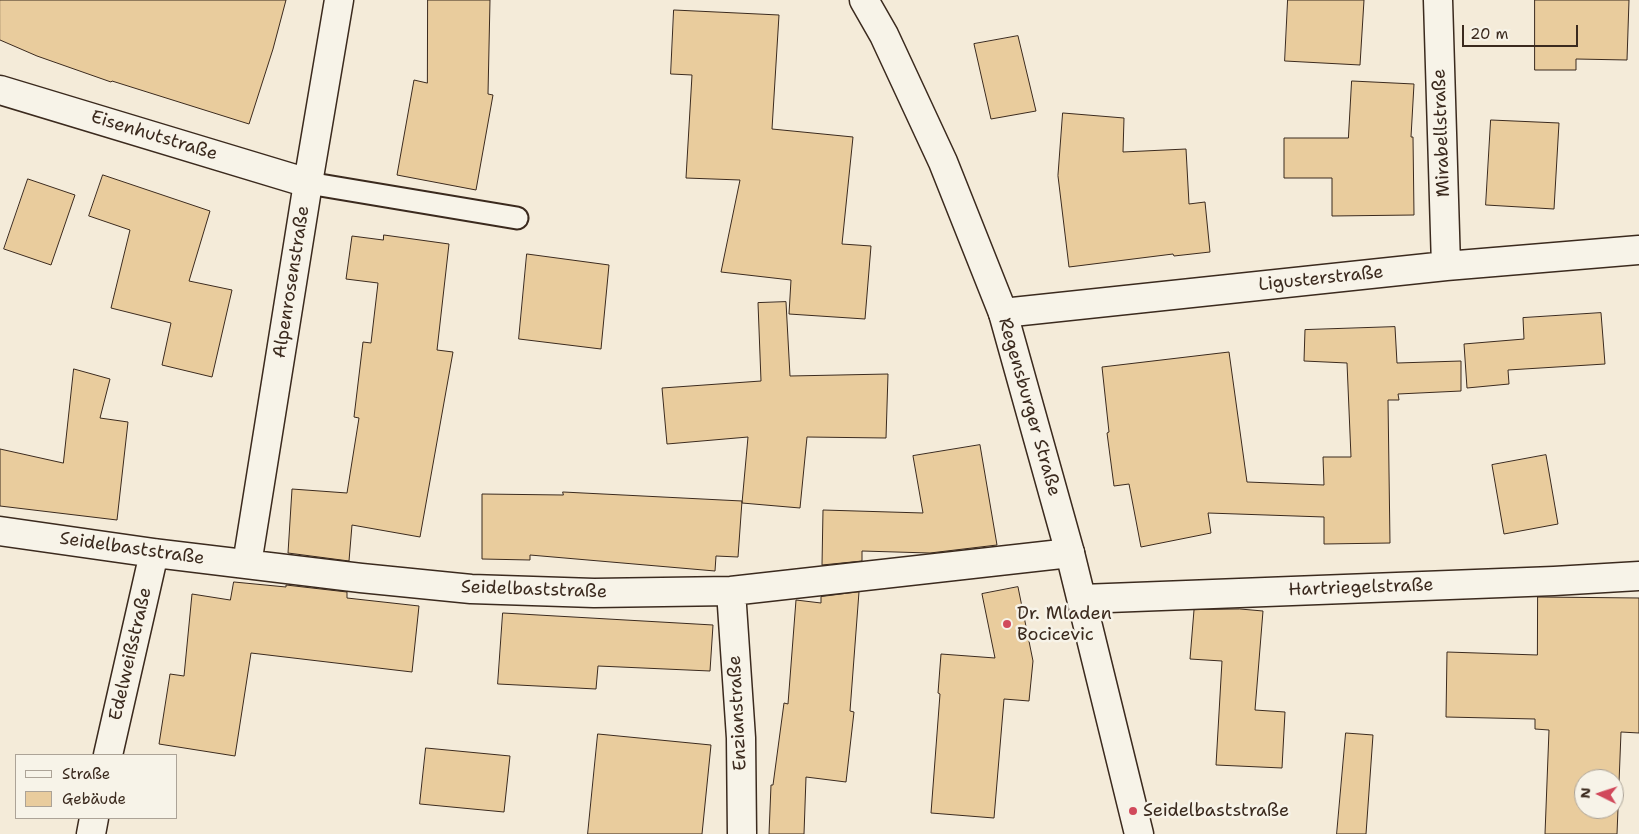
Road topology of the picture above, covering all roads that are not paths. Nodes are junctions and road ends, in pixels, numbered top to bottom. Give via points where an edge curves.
1 (339, 0) edge
2 (864, 0) edge
3 (1438, 0) edge
4 (0, 90) edge
5 (308, 183) junction
6 (517, 218) dead end
7 (1639, 250) edge
8 (1446, 266) junction
9 (1002, 313) junction
10 (0, 531) edge
11 (154, 553) junction
12 (1070, 553) junction
13 (247, 564) junction
14 (1639, 576) edge
15 (731, 591) junction
16 (1082, 600) junction
17 (108, 754) edge
18 (94, 819) edge
19 (90, 834) edge
20 (742, 834) edge
21 (1139, 834) edge

1 - 5 street, Alpenrosenstraße
2 - 9 street, Regensburger Straße via 884,35 943,162
3 - 8 street, Mirabellstraße
4 - 5 street, Eisenhutstraße
5 - 6 lane
5 - 13 street, Alpenrosenstraße
7 - 8 street, Ligusterstraße
8 - 9 street, Ligusterstraße
9 - 12 street, Regensburger Straße
10 - 11 street, Seidelbaststraße
11 - 13 street, Seidelbaststraße
11 - 17 street, Edelweißstraße
12 - 15 street, Seidelbaststraße
12 - 16 street, Regensburger Straße
13 - 15 street, Seidelbaststraße via 471,589 594,593
14 - 16 street, Hartriegelstraße
15 - 20 street, Enzianstraße via 741,738
16 - 21 street, Regensburger Straße
18 - 19 street

